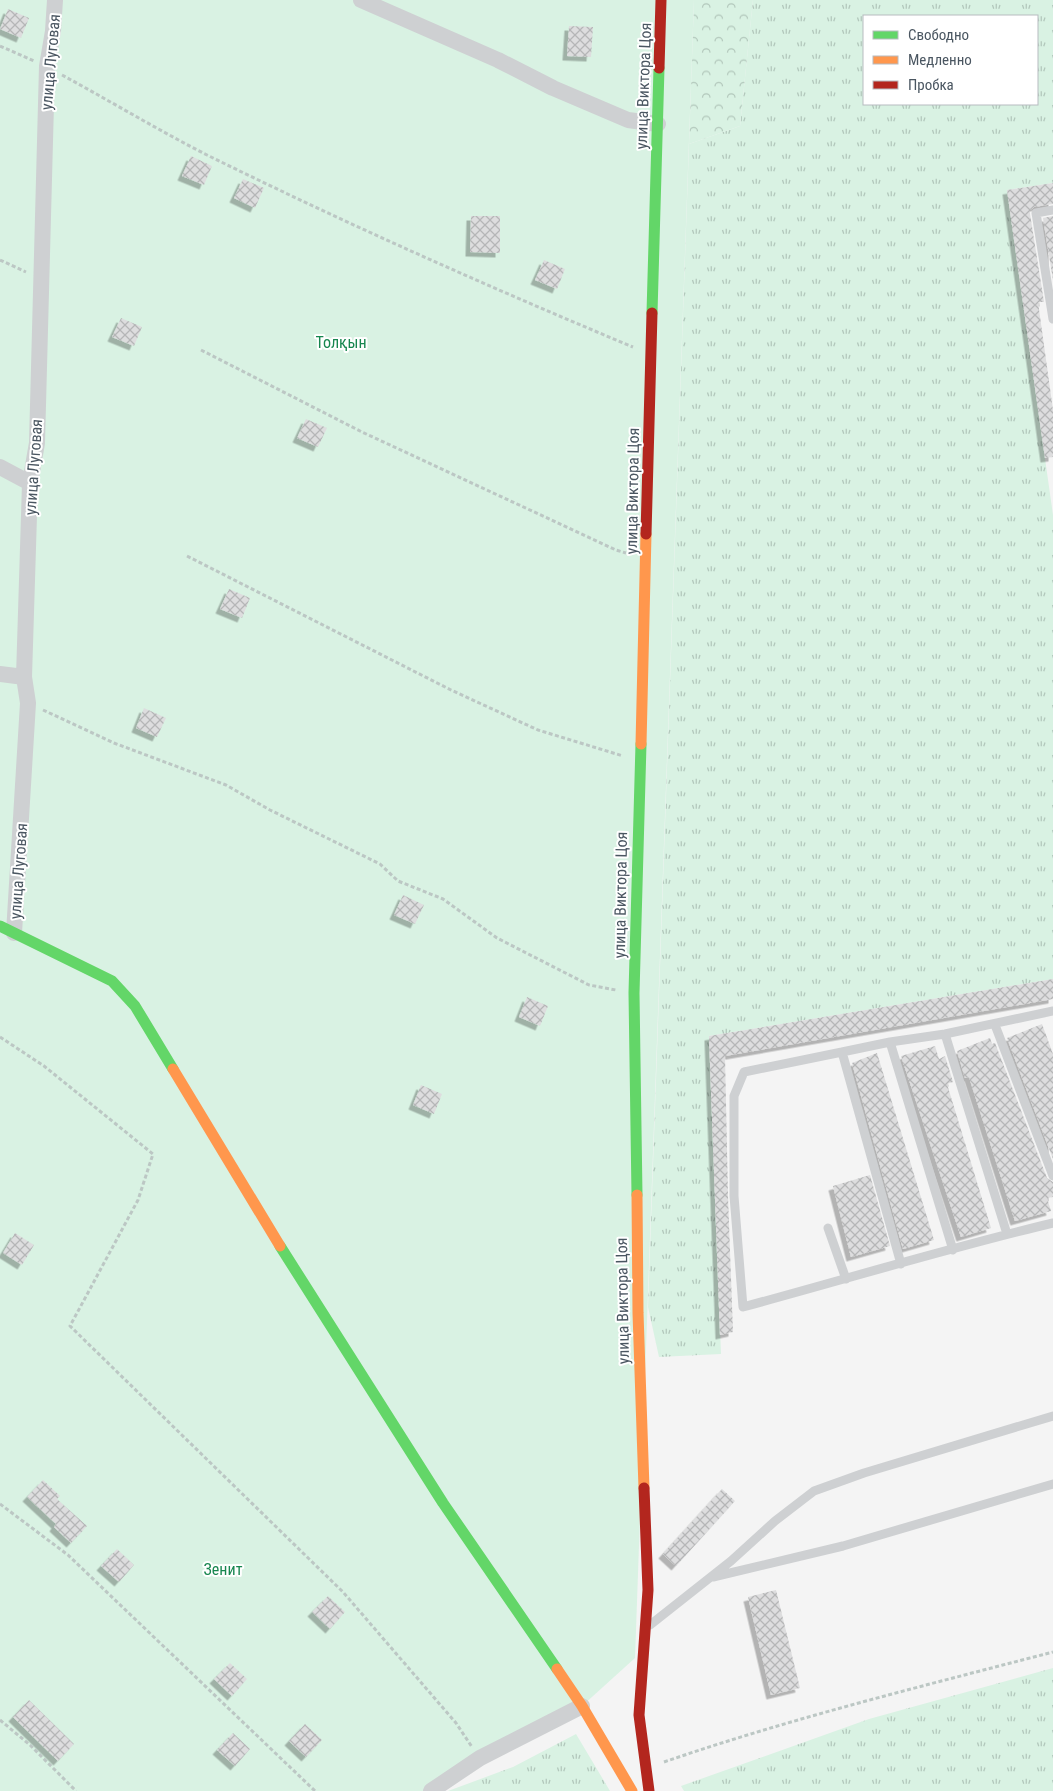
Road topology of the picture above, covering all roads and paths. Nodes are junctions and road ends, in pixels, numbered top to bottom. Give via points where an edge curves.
1 (55, 0) edge
2 (361, 0) edge
3 (661, 0) edge
4 (0, 46) edge
5 (47, 66) junction
6 (658, 124) junction
7 (1053, 210) edge
8 (0, 260) edge
9 (40, 278) junction
10 (1053, 319) edge
11 (201, 350) dead end
12 (651, 354) junction
13 (0, 468) edge
14 (30, 483) junction
15 (187, 556) dead end
16 (647, 557) junction
17 (0, 674) edge
18 (24, 677) junction
19 (28, 703) junction
20 (640, 762) junction
21 (7, 930) edge
22 (634, 993) junction
23 (1053, 1011) edge
24 (995, 1025) junction
25 (945, 1034) junction
26 (0, 1037) edge
27 (890, 1042) junction
28 (842, 1052) junction
29 (1053, 1176) edge
30 (1053, 1224) edge
31 (828, 1228) dead end
32 (1007, 1234) junction
33 (953, 1250) junction
34 (900, 1264) junction
35 (846, 1279) junction
36 (1053, 1416) edge
37 (1053, 1484) edge
38 (0, 1504) edge
39 (711, 1577) junction
40 (645, 1628) junction
41 (1053, 1652) edge
42 (582, 1706) junction
43 (0, 1720) edge
44 (480, 1758) junction
45 (647, 1768) junction
46 (76, 1791) edge
47 (315, 1791) edge
48 (431, 1791) edge
49 (632, 1791) edge
50 (649, 1791) edge

1 - 5 street, улица Луговая
2 - 6 street via 628,120
3 - 6 street, улица Виктора Цоя
4 - 5 path
5 - 9 street, улица Луговая
5 - 12 path via 205,154 367,232
6 - 12 street, улица Виктора Цоя
7 - 10 lane via 1036,212
8 - 9 path
9 - 14 street, улица Луговая via 37,443
11 - 16 path via 362,432 598,542
12 - 16 street, улица Виктора Цоя
13 - 14 street
14 - 18 street, улица Луговая
15 - 20 path via 451,690 538,730
16 - 20 street, улица Виктора Цоя
17 - 18 street
18 - 19 street, улица Луговая
19 - 21 street, улица Луговая
19 - 22 path via 114,743 226,785 380,864 398,880 443,899 497,938 589,985
20 - 22 street, улица Виктора Цоя
21 - 42 street via 112,981 135,1006 283,1250 444,1503
22 - 40 street, улица Виктора Цоя via 638,1313 648,1590
23 - 24 lane
24 - 25 lane
24 - 29 lane
25 - 27 lane
25 - 32 lane
26 - 44 path via 44,1066 153,1154 138,1200 70,1326 343,1592 456,1723
27 - 28 lane
27 - 33 lane
28 - 34 lane
28 - 35 lane via 744,1072 734,1096 734,1196 743,1307
30 - 32 lane
31 - 35 lane
32 - 33 lane
33 - 34 lane
34 - 35 lane
36 - 39 lane via 814,1491
37 - 39 lane via 843,1546
38 - 47 path via 68,1555
39 - 40 lane
40 - 45 street, улица Виктора Цоя via 639,1714
41 - 45 path via 774,1727
42 - 44 street
42 - 49 street
43 - 46 path
44 - 48 street
45 - 50 street, улица Виктора Цоя

